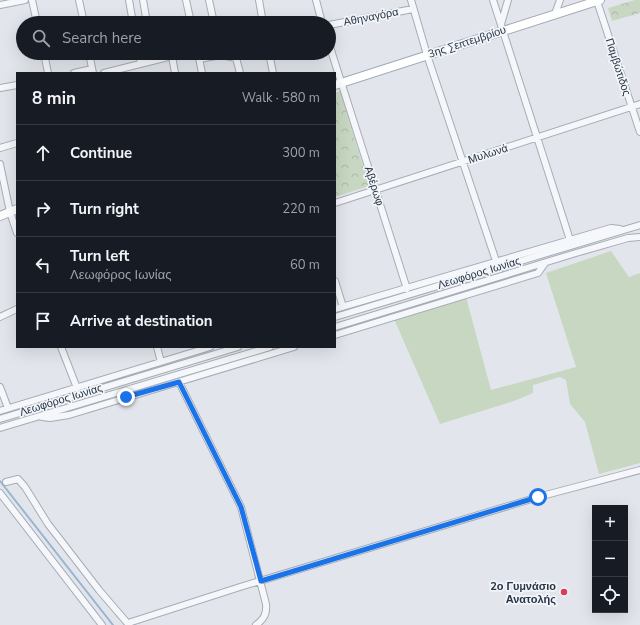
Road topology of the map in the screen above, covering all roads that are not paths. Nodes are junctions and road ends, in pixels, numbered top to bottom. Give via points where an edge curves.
1 (25, 0) edge
2 (32, 0) edge
3 (79, 0) edge
4 (129, 0) edge
5 (143, 0) edge
6 (186, 0) edge
7 (209, 0) edge
8 (259, 0) edge
9 (316, 0) edge
10 (411, 0) edge
11 (493, 0) edge
12 (508, 0) edge
13 (560, 0) edge
14 (598, 1) edge
15 (0, 5) edge
16 (414, 9) junction
17 (556, 14) junction
18 (35, 16) edge
19 (82, 16) edge
20 (132, 16) edge
21 (146, 16) edge
22 (189, 16) edge
23 (212, 16) edge
24 (262, 16) edge
25 (320, 16) edge
26 (336, 23) edge
27 (502, 27) junction
28 (427, 55) junction
29 (45, 60) edge
30 (91, 60) edge
31 (139, 60) edge
32 (156, 60) edge
33 (173, 60) edge
34 (199, 60) edge
35 (237, 60) edge
36 (270, 60) edge
37 (333, 60) edge
38 (140, 64) junction
39 (93, 71) edge
40 (48, 72) edge
41 (108, 72) edge
42 (175, 72) edge
43 (202, 72) edge
44 (240, 72) edge
45 (273, 72) edge
46 (335, 72) edge
47 (338, 84) edge
48 (16, 85) edge
49 (0, 88) edge
50 (640, 104) edge
51 (632, 106) junction
52 (640, 132) edge
53 (537, 138) junction
54 (16, 143) edge
55 (0, 148) edge
56 (463, 162) junction
57 (0, 164) edge
58 (375, 190) junction
59 (336, 203) edge
60 (13, 210) edge
61 (0, 216) edge
62 (640, 225) edge
63 (16, 227) edge
64 (624, 230) junction
65 (640, 237) edge
66 (570, 240) junction
67 (496, 262) junction
68 (545, 262) junction
69 (336, 284) edge
70 (407, 289) junction
71 (343, 306) junction
72 (16, 309) edge
73 (336, 309) edge
74 (0, 317) edge
75 (336, 317) edge
76 (336, 327) edge
77 (336, 335) edge
78 (61, 348) edge
79 (157, 348) edge
80 (207, 348) edge
81 (235, 348) edge
82 (267, 348) edge
83 (291, 348) edge
84 (161, 362) junction
85 (179, 382) junction
86 (0, 387) edge
87 (77, 388) junction
88 (8, 408) junction
89 (0, 410) edge
90 (39, 417) junction
91 (0, 419) edge
92 (0, 428) edge
93 (640, 470) edge
94 (6, 482) dead end
95 (0, 493) edge
96 (261, 581) junction
97 (129, 624) edge
98 (102, 625) edge
99 (256, 625) edge

1 - 15 street
2 - 18 street
3 - 19 street
4 - 20 street
5 - 21 street
6 - 22 street
7 - 23 street
8 - 24 street
9 - 25 street
10 - 16 street
11 - 27 street
12 - 27 street
13 - 17 street
14 - 17 main road, 3ης Σεπτεμβρίου
14 - 51 street, Παμβώτιδος
16 - 26 street, Αθηναγόρα
16 - 28 street
17 - 27 main road, 3ης Σεπτεμβρίου
27 - 28 main road, 3ης Σεπτεμβρίου
27 - 53 street
28 - 47 main road, 3ης Σεπτεμβρίου
28 - 56 street
29 - 40 street
30 - 39 street
31 - 38 street
32 - 38 street
33 - 42 street
34 - 43 street
35 - 44 street
36 - 45 street
37 - 46 street, Αβέρωφ
38 - 41 street
47 - 58 street, Αβέρωφ
48 - 49 street
50 - 51 street, Μυλωνά
51 - 52 street, Παμβώτιδος
51 - 53 street, Μυλωνά
53 - 56 street, Μυλωνά
53 - 66 street
54 - 55 street
56 - 58 street, Μυλωνά
56 - 67 street
57 - 60 street
58 - 59 street, Μυλωνά
58 - 70 street, Αβέρωφ
60 - 61 main road
60 - 63 street
62 - 64 street, Λεωφόρος Ιωνίας
64 - 66 street, Λεωφόρος Ιωνίας via 611,228
64 - 75 street, Λεωφόρος Ιωνίας
65 - 68 street, Λεωφόρος Ιωνίας via 628,238
66 - 67 street, Λεωφόρος Ιωνίας
67 - 70 street, Λεωφόρος Ιωνίας
68 - 76 street, Λεωφόρος Ιωνίας
68 - 77 street, Λεωφόρος Ιωνίας via 538,273
69 - 71 street
70 - 71 street, Λεωφόρος Ιωνίας
71 - 73 street, Λεωφόρος Ιωνίας
72 - 74 street
78 - 87 street
79 - 84 street
80 - 84 street, Λεωφόρος Ιωνίας
81 - 91 street, Λεωφόρος Ιωνίας
82 - 90 street, Λεωφόρος Ιωνίας
83 - 85 street, Λεωφόρος Ιωνίας
84 - 87 street, Λεωφόρος Ιωνίας
85 - 90 street, Λεωφόρος Ιωνίας via 69,415
85 - 96 street via 241,507
86 - 88 street
87 - 88 street, Λεωφόρος Ιωνίας
88 - 89 street, Λεωφόρος Ιωνίας
90 - 92 street, Λεωφόρος Ιωνίας
93 - 96 street via 538,497
94 - 97 street via 18,479 25,487 48,524
95 - 98 street
96 - 97 street
96 - 99 street via 266,611 264,619

